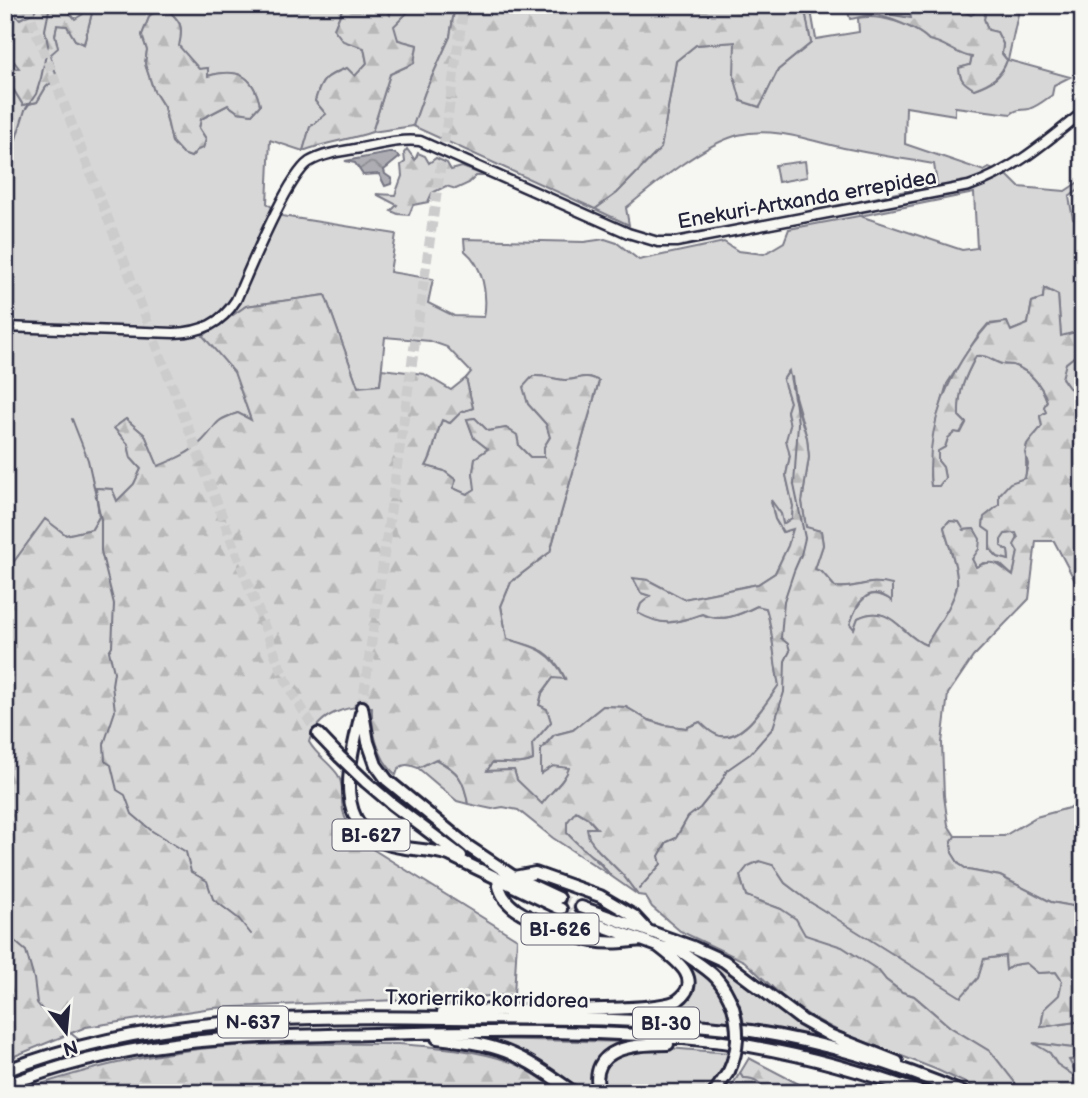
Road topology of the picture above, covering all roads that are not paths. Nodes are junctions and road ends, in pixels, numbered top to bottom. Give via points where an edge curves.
1 (1083, 112) edge
2 (5, 327) edge
3 (318, 734) tunnel mouth
4 (459, 855) junction
5 (514, 877) junction
6 (498, 880) junction
7 (559, 898) tunnel mouth
8 (581, 907) tunnel mouth
9 (561, 909) tunnel mouth
10 (583, 919) tunnel mouth
11 (645, 936) junction
12 (661, 942) junction
13 (401, 1017) junction
14 (340, 1018) joint
15 (417, 1032) junction
16 (724, 1042) junction
17 (5, 1071) edge
18 (924, 1076) junction
19 (5, 1086) edge
20 (575, 1093) edge
21 (599, 1093) edge
22 (714, 1093) edge
23 (923, 1093) edge
24 (964, 1093) edge

1 - 2 street, Enekuri-Artxanda errepidea via 1017,163 969,186 676,243 628,233 420,141 380,144 317,158 300,170 236,300 212,326 174,333
3 - 4 highway, BI-626, bridge via 366,782
4 - 5 highway, BI-626
4 - 6 highway, BI-626
5 - 6 highway, BI-627 via 387,780 368,742 362,707 349,799 362,828 386,844 436,851
5 - 7 highway, BI-626
5 - 11 highway, BI-626 via 535,873 600,896 634,916
6 - 9 highway, BI-626
6 - 11 highway, BI-626 via 499,893 527,917 591,940 617,943
8 - 11 highway, BI-626
10 - 11 highway, BI-626
11 - 12 highway, BI-626
12 - 13 highway via 688,977 684,993 668,1004
12 - 18 highway via 724,961 802,1020
12 - 22 highway, bridge via 710,970 733,1007 737,1047 729,1071
13 - 14 highway, Txorierriko korridorea / BI-30
13 - 18 highway, Txorierriko korridorea / BI-30 via 605,1020 752,1031
14 - 17 highway, Txorierriko korridorea / N-637 via 166,1029 94,1043
15 - 16 highway, Txorierriko korridorea / BI-30 via 608,1034
15 - 19 highway, Txorierriko korridorea / BI-30 via 168,1043 73,1063
15 - 20 highway via 495,1047 535,1065
16 - 21 highway via 642,1044 620,1049 601,1065
16 - 23 highway, Txorierriko korridorea / BI-30 via 838,1065
18 - 24 highway, Txorierriko korridorea / BI-30

